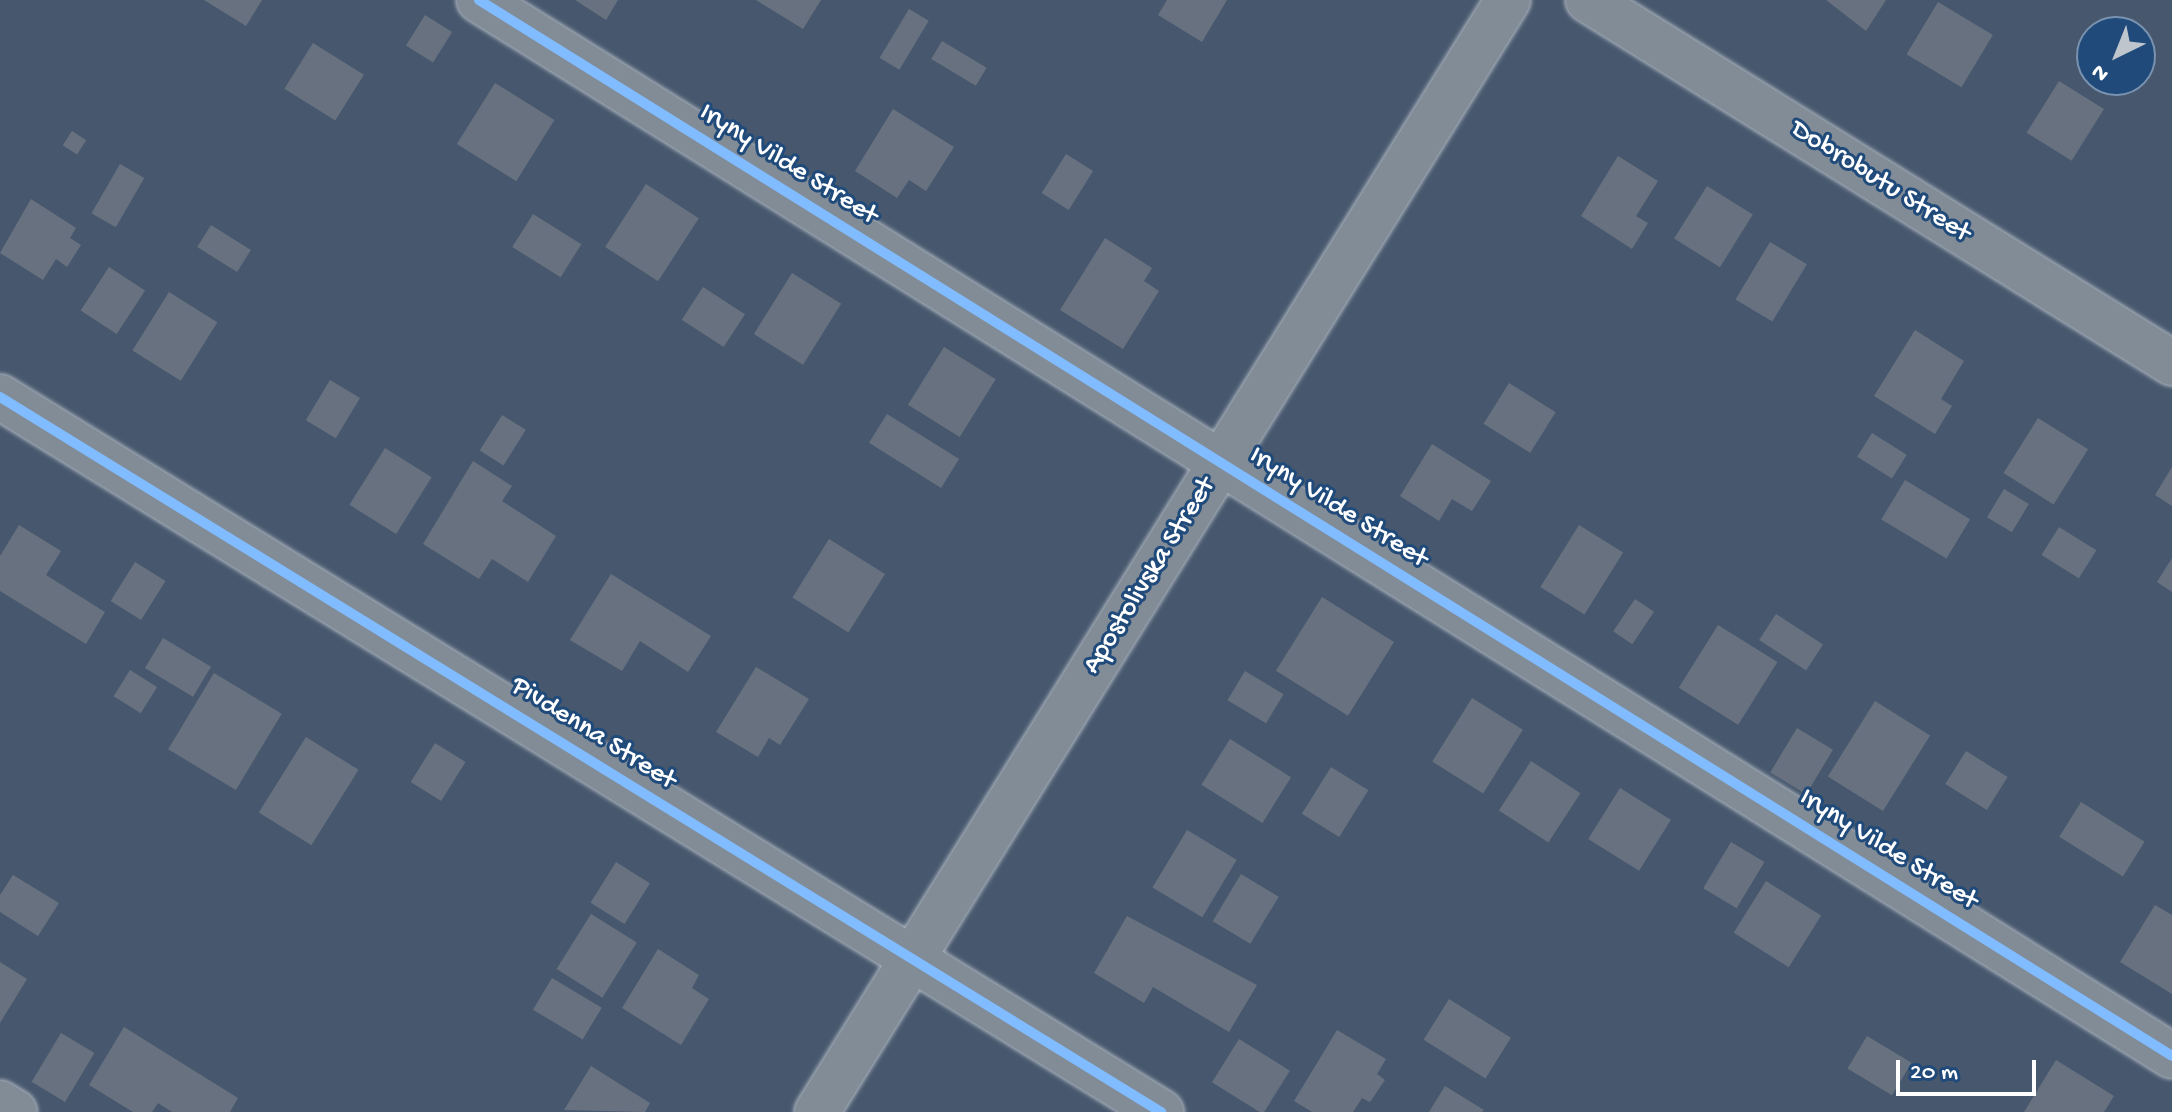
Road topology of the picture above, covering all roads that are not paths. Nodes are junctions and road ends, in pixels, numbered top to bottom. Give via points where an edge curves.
1 (479, 0) edge
2 (1508, 0) edge
3 (1588, 0) edge
4 (2172, 363) edge
5 (0, 397) edge
6 (1221, 463) junction
7 (912, 958) junction
8 (2172, 1056) edge
9 (0, 1103) edge
10 (15, 1112) edge
11 (817, 1112) edge
12 (1161, 1112) edge

1 - 6 street, Iryny Vilde Street
2 - 6 street, Apostolivska Street
3 - 4 street, Dobrobutu Street
5 - 7 street, Pivdenna Street
6 - 7 street, Apostolivska Street
6 - 8 street, Iryny Vilde Street
7 - 11 street, Apostolivska Street
7 - 12 street, Pivdenna Street
9 - 10 street

